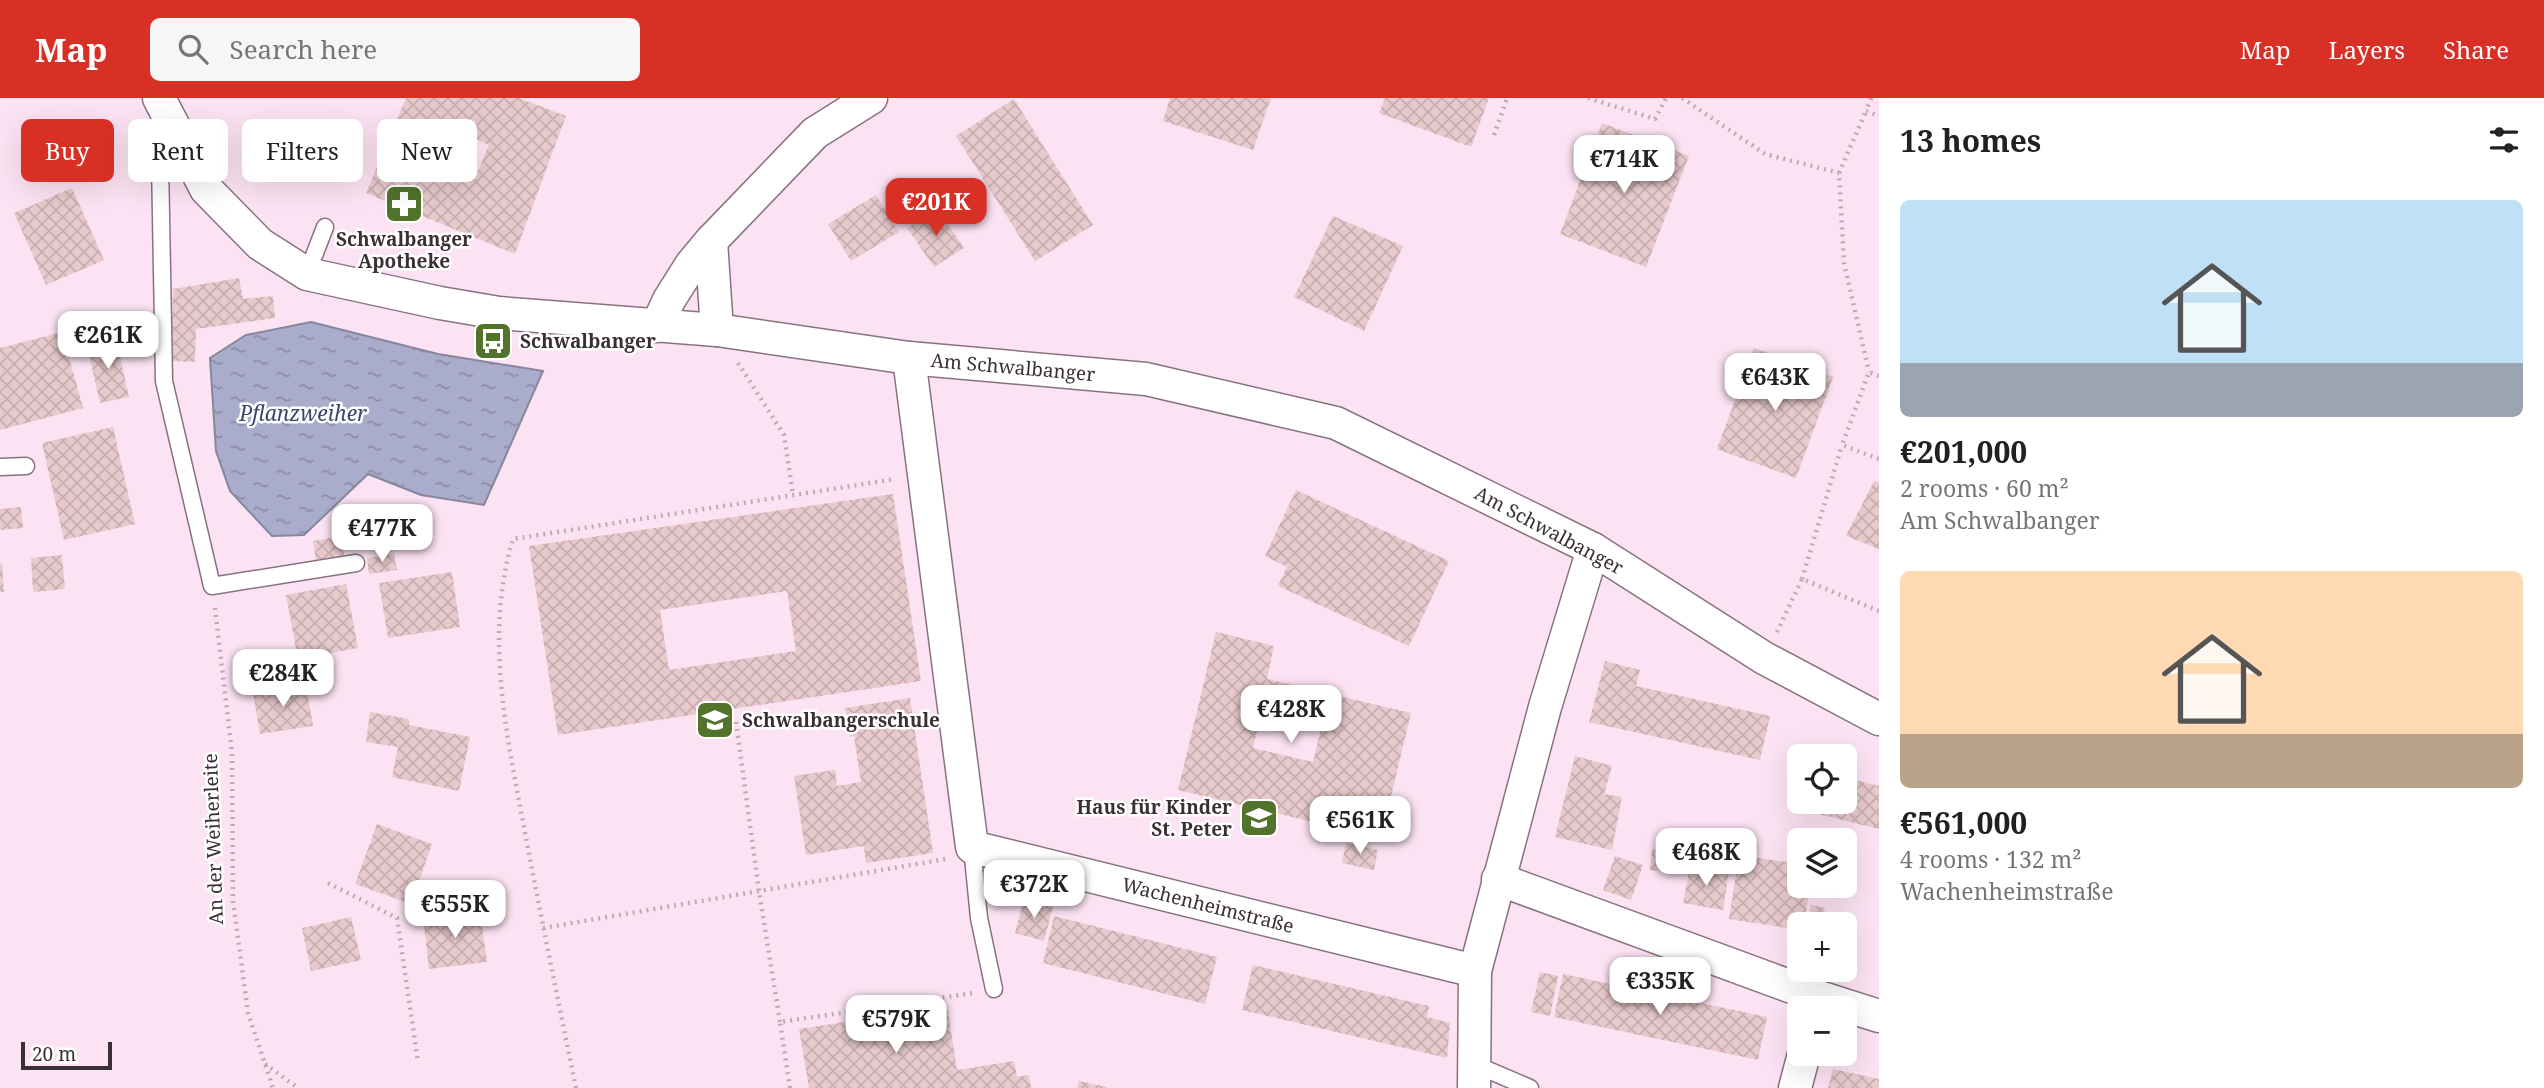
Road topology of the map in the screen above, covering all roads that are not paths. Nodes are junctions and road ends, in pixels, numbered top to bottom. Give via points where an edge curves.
1 (159, 98) edge
2 (872, 98) edge
3 (169, 119) edge
4 (160, 182) edge
5 (202, 182) edge
6 (325, 227) dead end
7 (702, 237) junction
8 (307, 274) junction
9 (657, 326) junction
10 (718, 330) junction
11 (909, 358) junction
12 (26, 466) dead end
13 (0, 467) edge
14 (1593, 549) junction
15 (356, 563) dead end
16 (1879, 719) edge
17 (972, 847) junction
18 (1498, 879) junction
19 (1475, 971) junction
20 (994, 989) road end
21 (1800, 996) edge
22 (1857, 1011) edge
23 (1879, 1016) edge
24 (1801, 1066) edge
25 (1474, 1076) edge
26 (1530, 1088) edge
27 (1795, 1088) edge

1 - 3 street, Am Schwalbanger
2 - 7 street via 815,133
4 - 15 lane via 164,381 212,586
5 - 8 street, Am Schwalbanger via 260,244
6 - 8 lane
7 - 9 street
7 - 10 street
8 - 9 street, Am Schwalbanger via 499,313
9 - 10 street, Am Schwalbanger
10 - 11 street, Am Schwalbanger
11 - 14 street, Am Schwalbanger via 1146,379 1336,423
11 - 17 street
12 - 13 lane
14 - 16 street, Am Schwalbanger via 1765,658
14 - 18 street
17 - 19 street, Wachenheimstraße
17 - 20 lane via 979,918
18 - 19 street
18 - 21 street
19 - 25 street
22 - 23 street
24 - 27 street
25 - 26 lane

